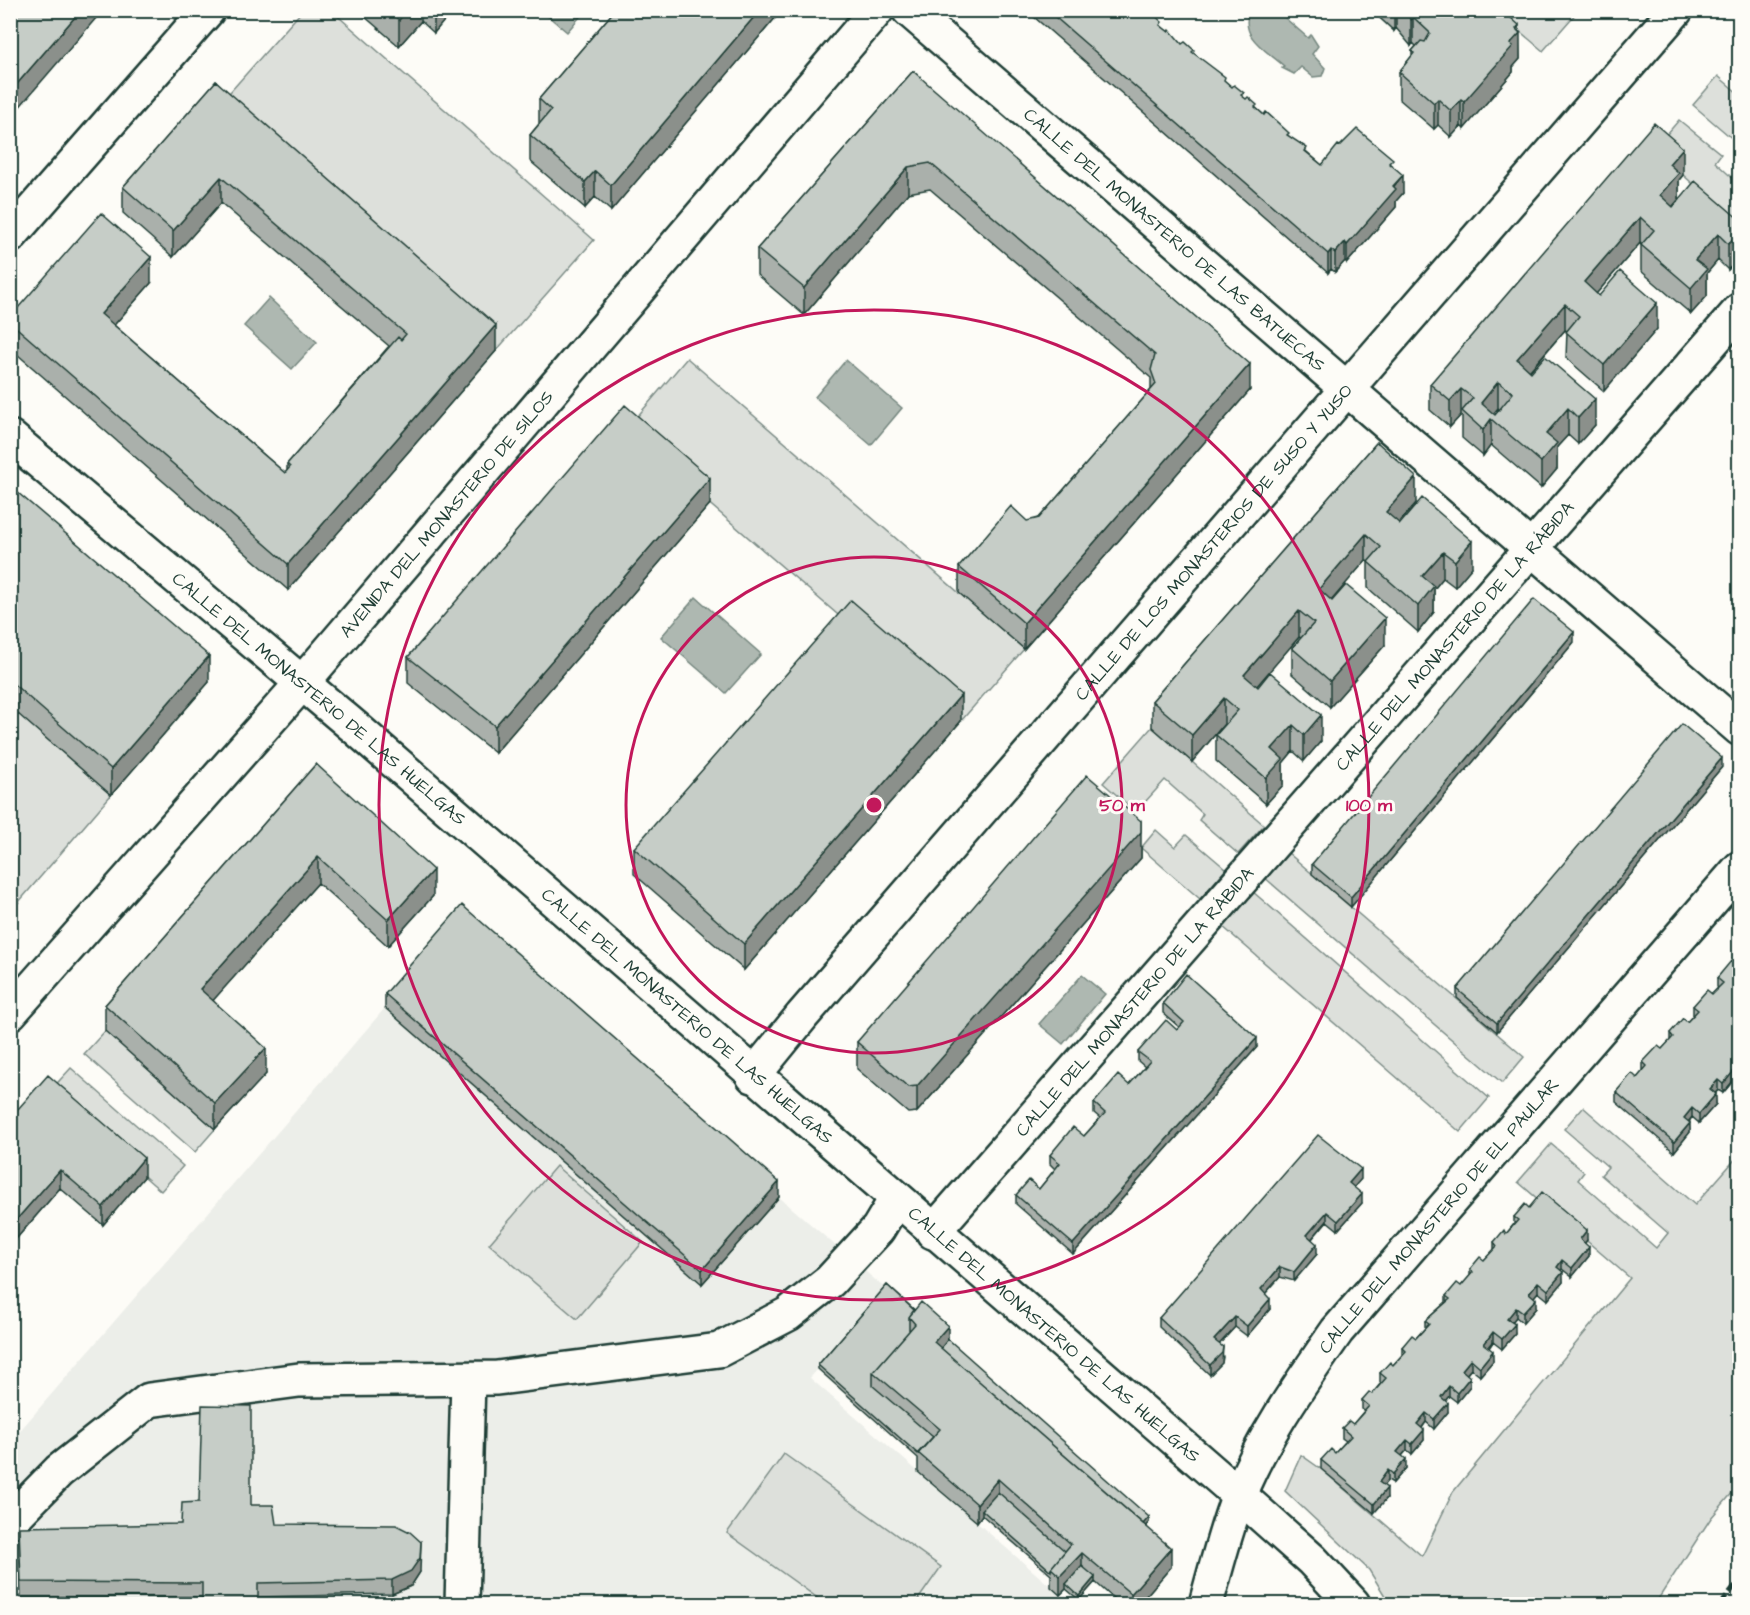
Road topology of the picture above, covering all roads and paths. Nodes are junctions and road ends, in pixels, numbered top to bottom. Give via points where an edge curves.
1 (208, 10) edge
2 (878, 10) edge
3 (909, 10) edge
4 (1676, 10) edge
5 (10, 236) edge
6 (1740, 310) edge
7 (1345, 390) junction
8 (10, 437) edge
9 (1532, 547) junction
10 (302, 683) junction
11 (1740, 729) edge
12 (1740, 868) edge
13 (10, 1013) edge
14 (753, 1076) junction
15 (896, 1199) junction
16 (933, 1232) junction
17 (468, 1379) junction
18 (1239, 1495) junction
19 (10, 1521) edge
20 (462, 1605) edge
21 (1206, 1605) edge
22 (1353, 1605) edge

1 - 5 street
2 - 10 street, AVENIDA DEL MONASTERIO DE SILOS
3 - 7 street, CALLE DEL MONASTERIO DE LAS BATUECAS
4 - 7 street, CALLE DE LOS MONASTERIOS DE SUSO Y YUSO
6 - 9 street, CALLE DEL MONASTERIO DE LA RÁBIDA
7 - 9 street, CALLE DEL MONASTERIO DE LAS BATUECAS
7 - 14 street, CALLE DE LOS MONASTERIOS DE SUSO Y YUSO
8 - 10 street, CALLE DEL MONASTERIO DE LAS HUELGAS
9 - 11 street, CALLE DEL MONASTERIO DE LAS BATUECAS
9 - 16 street, CALLE DEL MONASTERIO DE LA RÁBIDA
10 - 13 street, AVENIDA DEL MONASTERIO DE SILOS
10 - 14 street, CALLE DEL MONASTERIO DE LAS HUELGAS
12 - 18 street, CALLE DEL MONASTERIO DE EL PAULAR via 1337,1331 1293,1394
14 - 15 street, CALLE DEL MONASTERIO DE LAS HUELGAS
15 - 16 street, CALLE DEL MONASTERIO DE LAS HUELGAS
15 - 17 street via 878,1229 830,1281 788,1314 719,1350
16 - 18 street, CALLE DEL MONASTERIO DE LAS HUELGAS
17 - 19 street via 299,1380 149,1400 59,1471
17 - 20 street
18 - 21 street, CALLE DEL MONASTERIO DE EL PAULAR
18 - 22 street, CALLE DEL MONASTERIO DE LAS HUELGAS via 1312,1560

